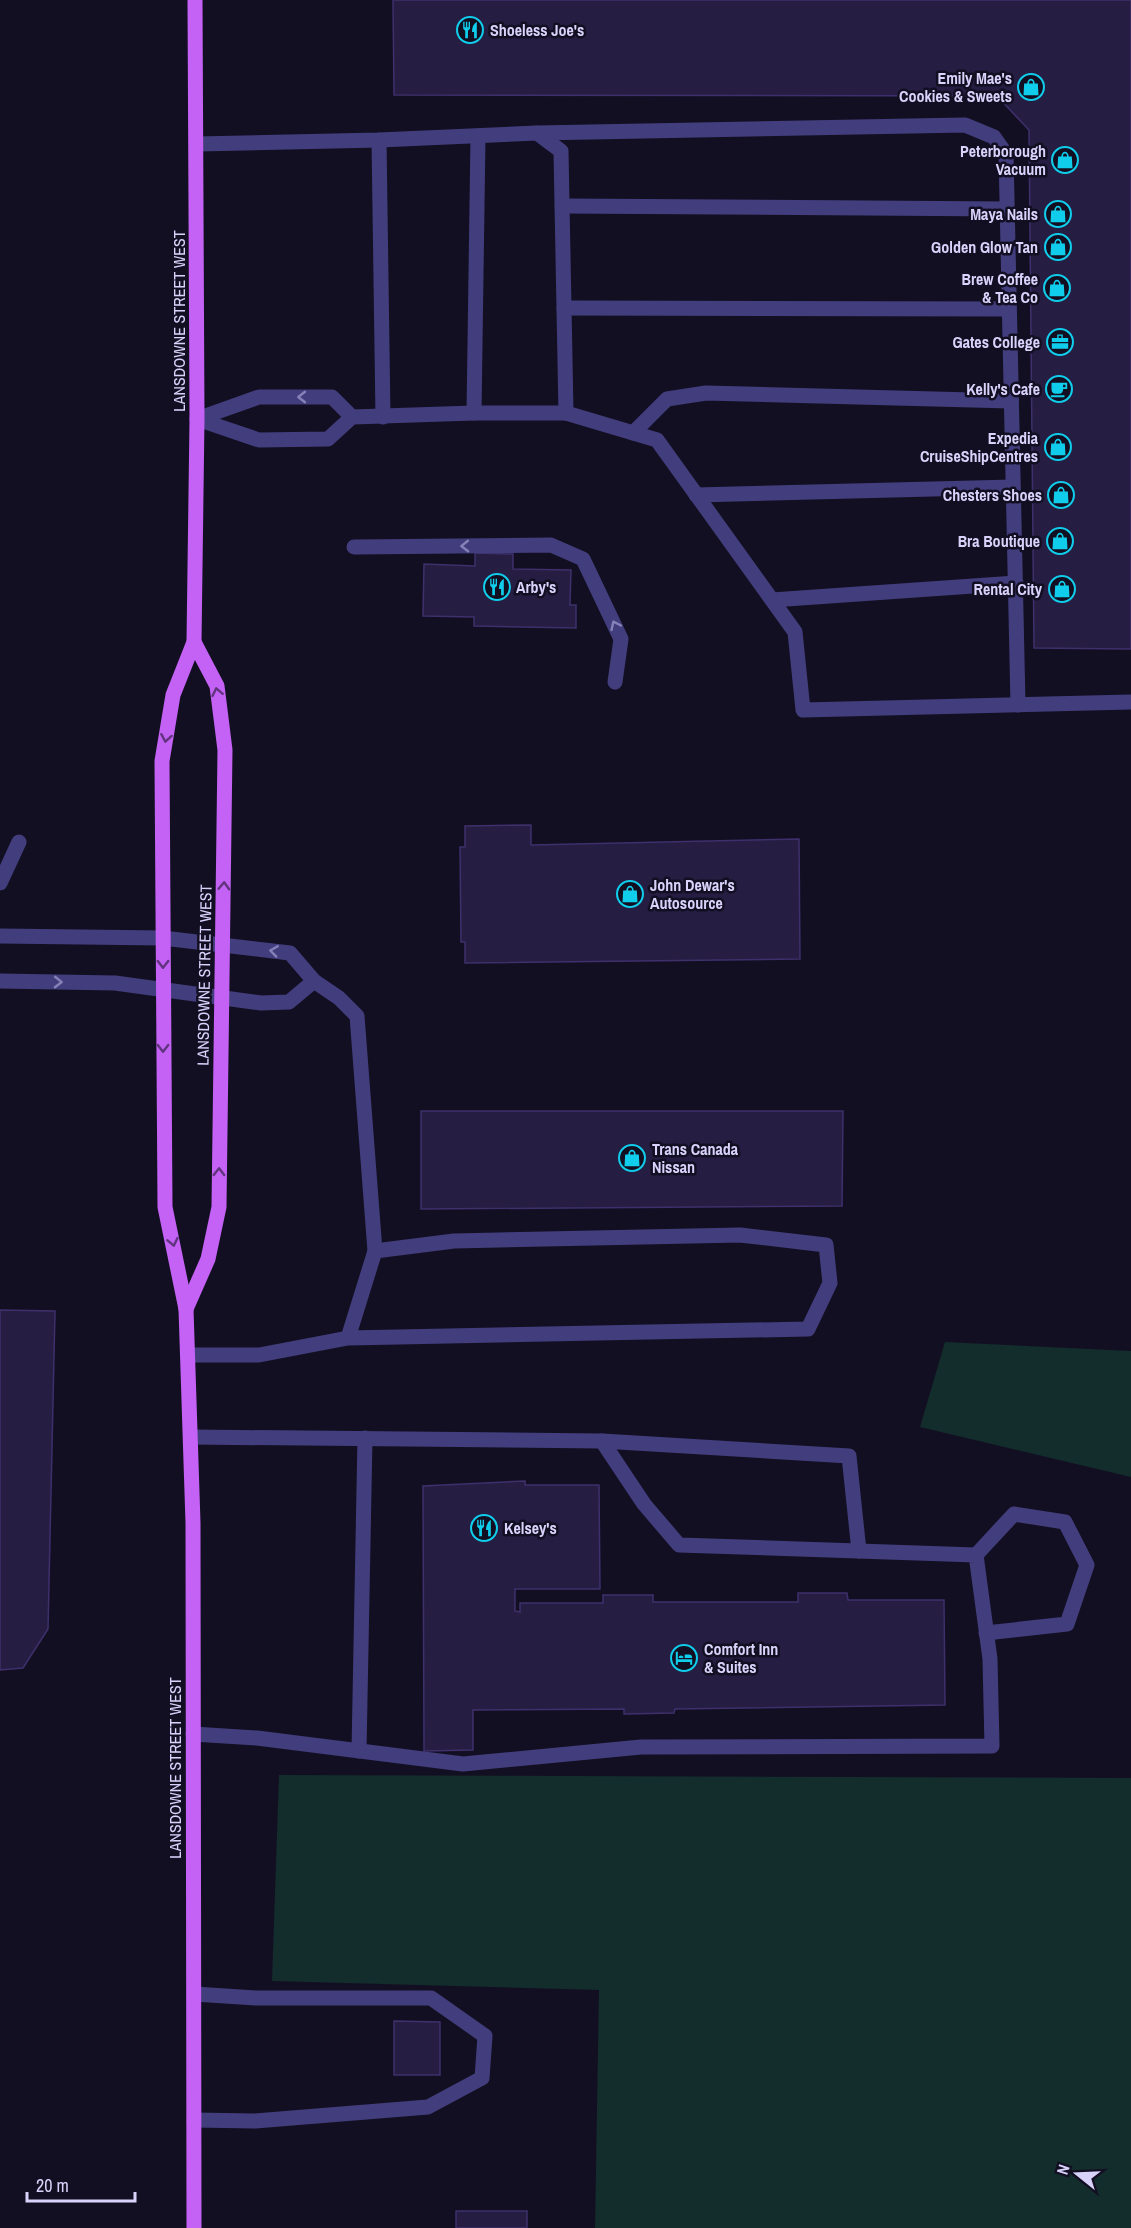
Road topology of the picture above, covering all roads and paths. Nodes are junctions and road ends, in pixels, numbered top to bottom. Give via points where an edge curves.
1 (195, 0) edge
2 (537, 133) junction
3 (478, 136) junction
4 (379, 141) junction
5 (197, 144) junction
6 (562, 206) junction
7 (1007, 209) junction
8 (564, 308) junction
9 (1009, 309) junction
10 (1011, 401) junction
11 (474, 413) junction
12 (567, 413) junction
13 (351, 417) junction
14 (383, 417) junction
15 (196, 419) junction
16 (633, 433) junction
17 (1013, 487) junction
18 (696, 495) junction
19 (354, 547) dead end
20 (1016, 583) junction
21 (772, 600) junction
22 (194, 642) junction
23 (615, 682) dead end
24 (1131, 702) edge
25 (1018, 705) junction
26 (19, 842) dead end
27 (0, 883) edge
28 (0, 936) edge
29 (163, 938) junction
30 (222, 944) junction
31 (0, 981) edge
32 (314, 981) junction
33 (163, 990) junction
34 (221, 998) junction
35 (375, 1251) junction
36 (186, 1309) junction
37 (348, 1338) junction
38 (189, 1355) junction
39 (191, 1437) junction
40 (365, 1438) junction
41 (602, 1441) junction
42 (859, 1551) junction
43 (976, 1555) junction
44 (986, 1633) junction
45 (193, 1734) junction
46 (359, 1751) junction
47 (194, 1994) junction
48 (194, 2120) junction
49 (194, 2228) edge

1 - 5 main road, LANSDOWNE STREET WEST
2 - 3 lane
2 - 6 lane via 561,151
2 - 7 lane via 965,125 993,138 1006,154
3 - 4 lane
3 - 11 lane
4 - 5 lane
4 - 14 lane
5 - 15 main road, LANSDOWNE STREET WEST
6 - 7 lane
6 - 8 lane
7 - 9 lane
8 - 9 lane
8 - 12 lane
9 - 10 lane
10 - 16 lane via 706,393 667,399
10 - 17 lane
11 - 12 lane
11 - 14 lane
12 - 16 lane
13 - 14 lane
13 - 15 lane via 328,438 270,440 259,440
13 -> 15 lane via 332,396 259,397
15 - 22 main road, LANSDOWNE STREET WEST
16 - 18 lane via 657,440
17 - 18 lane
17 - 20 lane
18 - 21 lane
23 -> 19 lane via 621,639 583,559 552,545
20 - 21 lane
20 - 25 lane
21 - 25 lane via 795,632 802,710
22 -> 29 main road, LANSDOWNE STREET WEST via 173,695 162,760
30 -> 22 main road, LANSDOWNE STREET WEST via 225,750 217,686
24 - 25 lane
26 - 27 lane
28 - 29 lane
29 - 30 lane
29 -> 33 main road, LANSDOWNE STREET WEST
32 -> 30 lane via 290,953
30 - 34 main road, LANSDOWNE STREET WEST
31 -> 33 lane via 115,983
32 - 34 lane via 289,1002
32 - 35 lane via 357,1016
33 - 34 lane
33 -> 36 main road, LANSDOWNE STREET WEST via 165,1207
36 -> 34 main road, LANSDOWNE STREET WEST via 208,1259 219,1207
35 - 37 lane
35 - 37 lane via 454,1241 740,1235 826,1245 830,1283 808,1329
36 - 38 main road, LANSDOWNE STREET WEST
37 - 38 lane via 259,1354
38 - 39 main road, LANSDOWNE STREET WEST
39 - 40 lane
39 - 45 main road, LANSDOWNE STREET WEST
40 - 41 lane
40 - 46 lane
41 - 42 lane via 644,1504 679,1545
41 - 42 lane via 849,1456
42 - 43 lane
43 - 44 lane
43 - 44 lane via 1014,1514 1065,1522 1087,1565 1068,1624
44 - 46 lane via 992,1746 641,1747 463,1764
45 - 46 lane
45 - 47 main road, LANSDOWNE STREET WEST
47 - 48 main road, LANSDOWNE STREET WEST
47 - 48 lane via 431,1998 485,2036 482,2078 428,2107 255,2121
48 - 49 main road, LANSDOWNE STREET WEST

